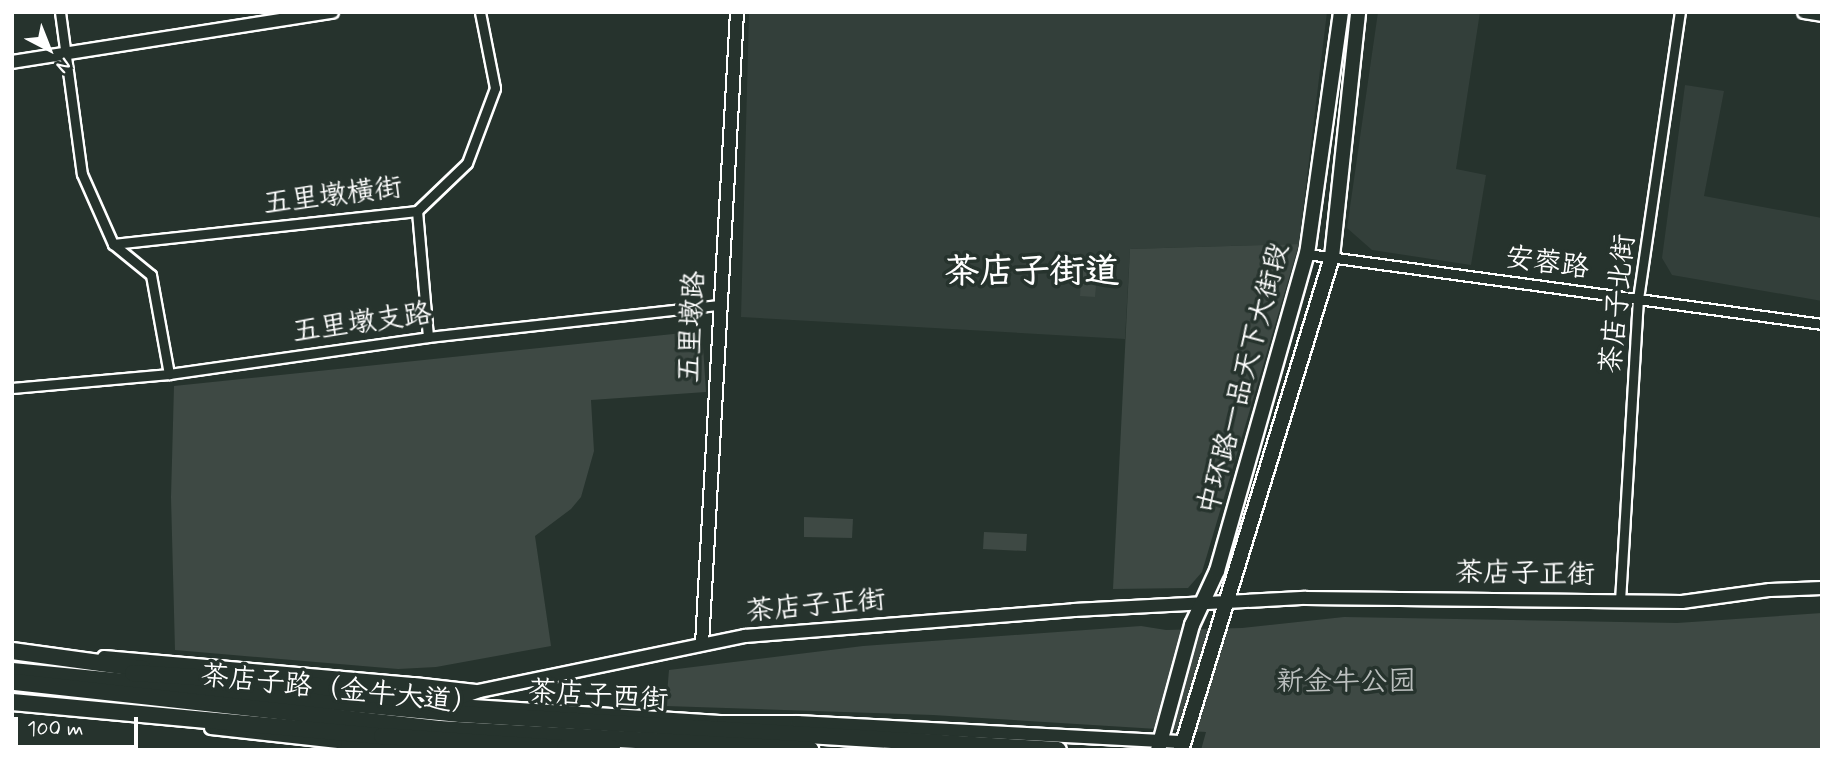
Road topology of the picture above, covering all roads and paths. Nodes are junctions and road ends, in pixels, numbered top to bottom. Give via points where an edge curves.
1 (60, 12) edge
2 (480, 12) edge
3 (737, 12) edge
4 (1341, 12) edge
5 (1359, 12) edge
6 (1680, 12) edge
7 (1804, 12) edge
8 (326, 13) edge
9 (1822, 15) edge
10 (65, 53) junction
11 (12, 62) edge
12 (417, 211) junction
13 (113, 244) junction
14 (1307, 254) junction
15 (1332, 257) junction
16 (1638, 299) junction
17 (719, 305) junction
18 (1822, 324) edge
19 (428, 337) junction
20 (169, 374) junction
21 (12, 388) edge
22 (1822, 588) edge
23 (1620, 601) junction
24 (1227, 602) junction
25 (1202, 603) junction
26 (12, 644) edge
27 (702, 644) junction
28 (12, 651) edge
29 (12, 660) edge
30 (12, 671) edge
31 (170, 674) junction
32 (12, 681) edge
33 (412, 684) junction
34 (479, 691) junction
35 (12, 693) edge
36 (12, 702) edge
37 (441, 708) junction
38 (12, 709) edge
39 (209, 719) junction
40 (656, 741) junction
41 (1159, 745) edge
42 (346, 746) edge
43 (758, 746) junction
44 (1182, 746) edge
45 (565, 748) edge
46 (462, 750) edge
47 (712, 750) edge
48 (810, 750) edge
49 (1058, 750) edge

1 - 10 street
2 - 12 street, 五里墩横街 via 495,88 467,163
3 - 17 main road, 五里墩路
4 - 14 main road, 中环路一品天下大街段
5 - 15 main road, 中环路一品天下大街段
6 - 16 street, 茶店子北街
7 - 9 main road
8 - 10 main road
10 - 11 main road
10 - 13 street via 82,174
12 - 13 street, 五里墩横街
12 - 19 street
13 - 20 street via 150,275
14 - 15 street, 安蓉路
14 - 25 main road, 中环路一品天下大街段 via 1217,571
15 - 16 street, 安蓉路
15 - 24 main road, 中环路一品天下大街段
16 - 18 street, 安蓉路
16 - 23 street, 茶店子北街
17 - 19 street, 五里墩支路
17 - 27 main road, 五里墩路
19 - 20 street, 五里墩支路
20 - 21 street, 五里墩支路
22 - 23 main road, 茶店子正街 via 1682,602
23 - 24 main road, 茶店子正街 via 1334,598
24 - 25 main road, 茶店子正街
24 - 44 main road, 中环路一品天下大街段
25 - 27 main road, 茶店子正街 via 745,636
25 - 41 main road, 中环路一品天下大街段
26 - 33 main road
27 - 34 main road, 茶店子正街
28 - 31 highway
29 - 31 highway via 103,672
30 - 37 highway, 茶店子西街
31 - 37 highway via 305,684
32 - 40 highway, 茶店子路（金牛大道） via 439,729
33 - 34 main road
33 - 37 main road
34 - 37 main road, 茶店子正街
35 - 39 highway
36 - 39 highway
37 - 41 main road via 798,722
37 - 49 highway, 茶店子西街
38 - 42 main road
39 - 45 highway
40 - 43 highway, 茶店子路（金牛大道）
40 - 45 highway
41 - 44 main road
42 - 46 main road
43 - 47 main road
43 - 48 highway, 茶店子路（金牛大道）

